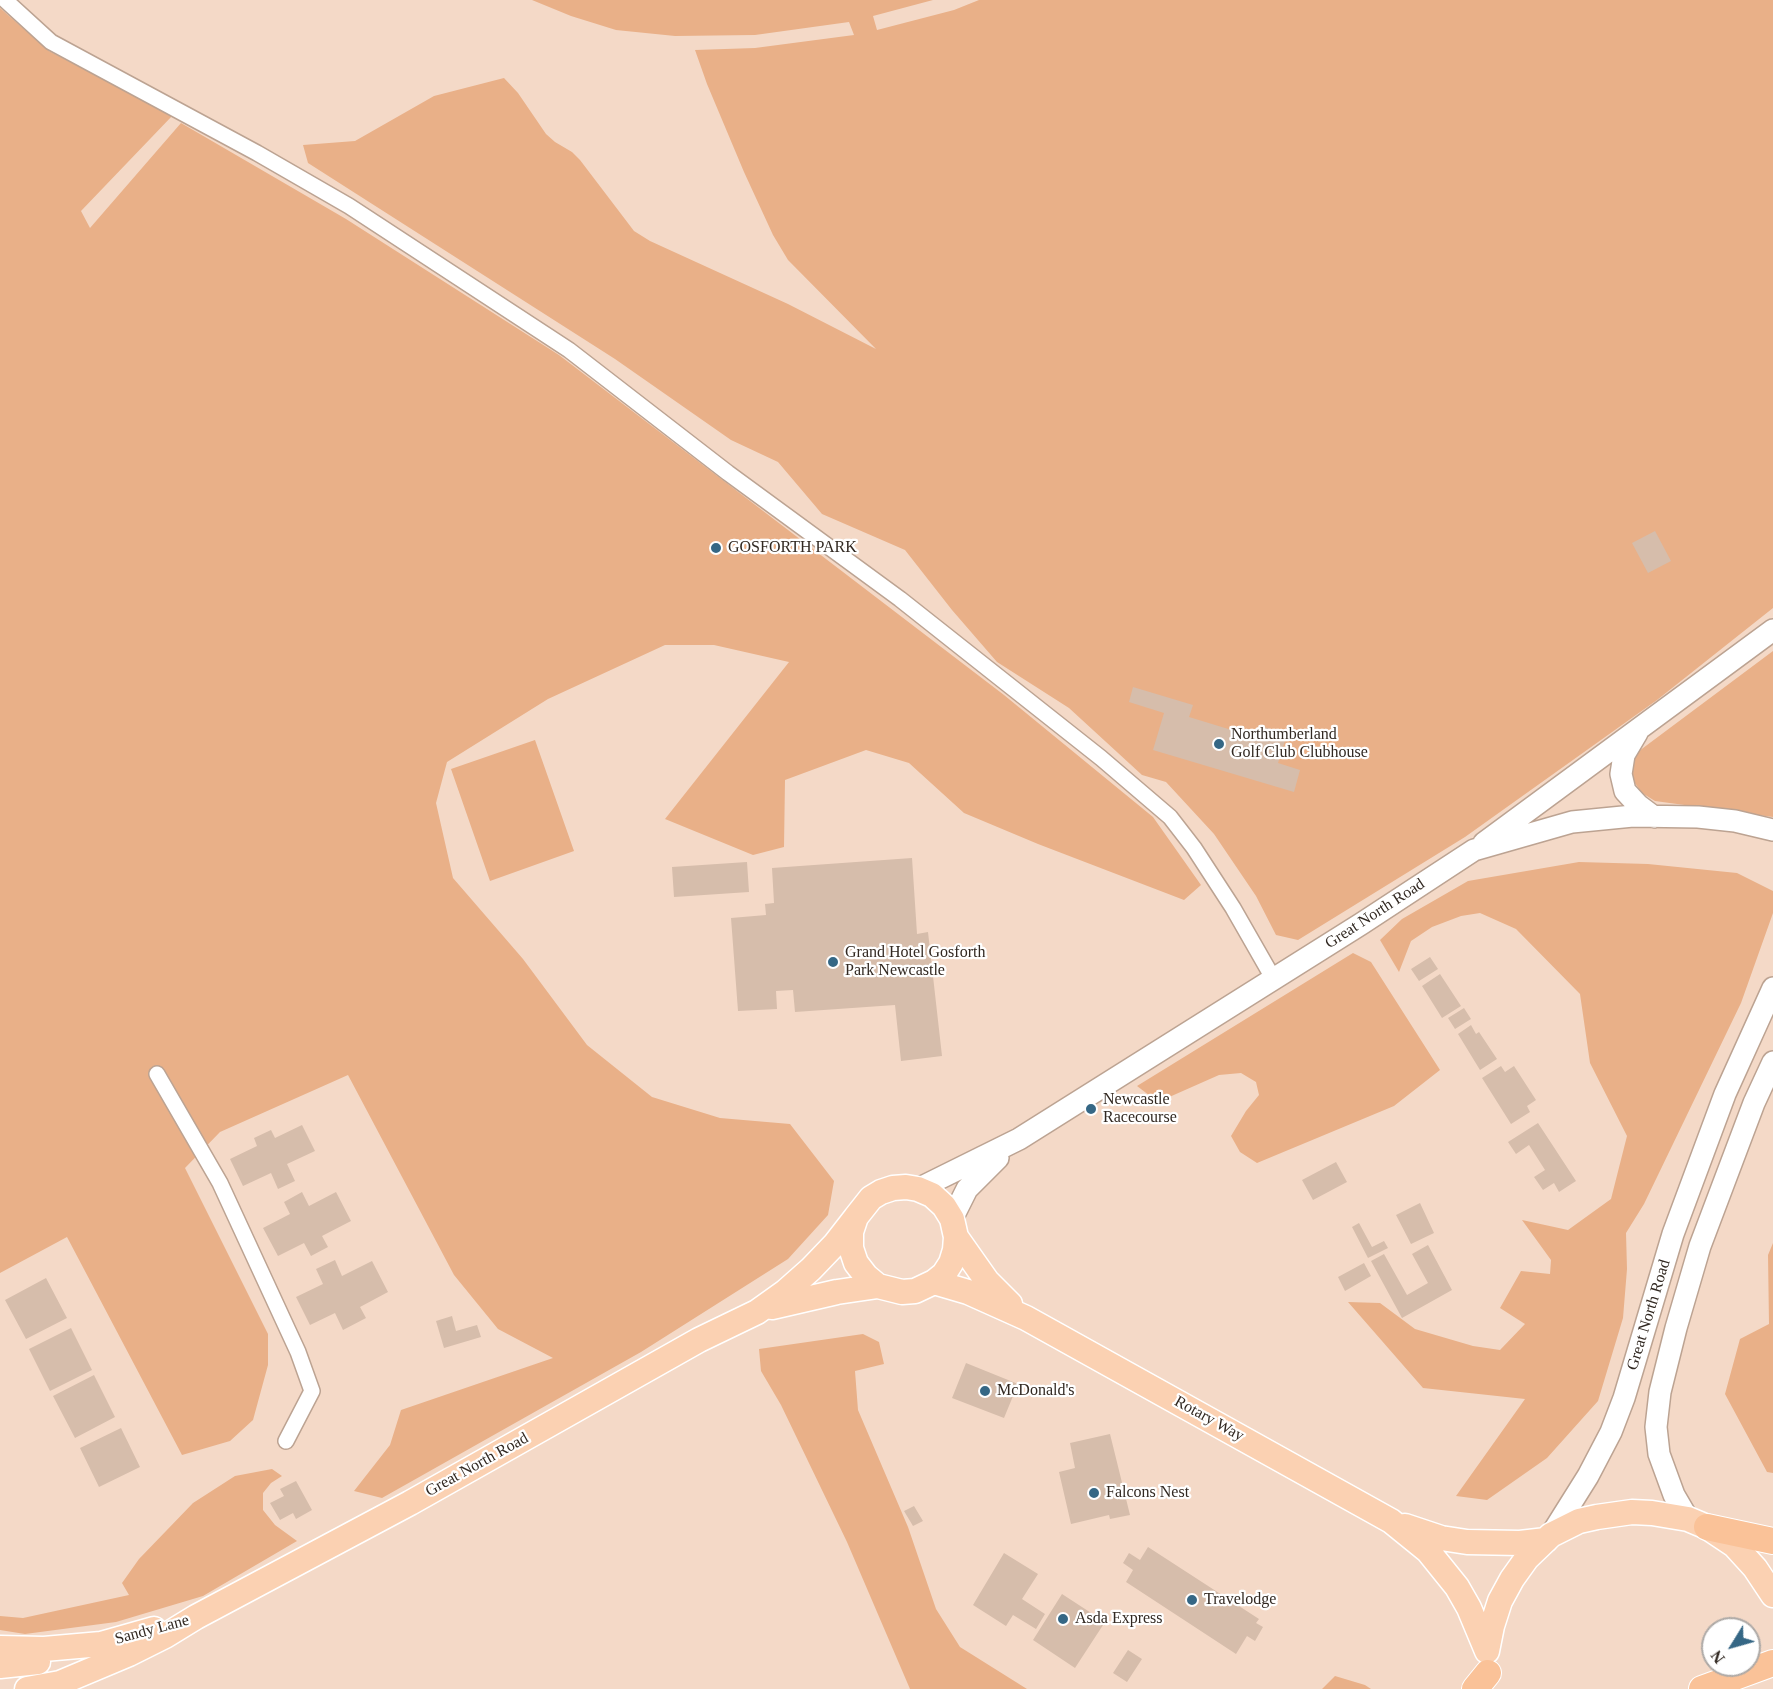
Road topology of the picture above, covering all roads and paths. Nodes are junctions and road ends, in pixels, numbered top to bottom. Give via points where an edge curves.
1 (5, 0) edge
2 (1773, 630) edge
3 (1642, 725) junction
4 (1654, 817) junction
5 (1773, 830) edge
6 (1474, 850) junction
7 (1273, 978) junction
8 (1773, 988) edge
9 (1773, 1062) edge
10 (157, 1074) dead end
11 (1019, 1139) junction
12 (918, 1189) junction
13 (856, 1217) junction
14 (954, 1228) junction
15 (934, 1282) junction
16 (878, 1286) junction
17 (757, 1312) junction
18 (1026, 1318) junction
19 (286, 1441) dead end
20 (1391, 1521) junction
21 (1698, 1523) junction
22 (1549, 1537) junction
23 (1773, 1541) edge
24 (1773, 1595) edge
25 (196, 1617) junction
26 (101, 1644) junction
27 (0, 1648) edge
28 (1765, 1665) edge
29 (0, 1666) edge
30 (1485, 1676) edge
31 (27, 1689) edge
32 (1702, 1689) edge

1 - 7 street via 51,42 349,206 562,345 900,599 1170,817 1233,908
2 - 3 main road
3 - 4 main road via 1624,755 1621,774 1625,791
3 - 6 main road
4 - 5 main road, Great North Road via 1735,821
4 - 6 main road, Great North Road via 1572,822
6 - 7 main road, Great North Road
7 - 11 main road, Great North Road
8 - 22 main road, Great North Road via 1725,1094 1672,1234 1611,1432
9 - 21 main road, Great North Road via 1700,1246 1660,1392 1656,1427 1659,1454 1674,1496
10 - 19 street via 220,1183 312,1391
11 - 12 main road, Great North Road
11 - 14 main road, Great North Road via 967,1189
12 - 13 main road via 881,1192 862,1206
12 - 14 main road via 944,1206
13 - 16 main road via 851,1248 856,1263
13 - 17 main road via 811,1269
14 - 15 main road via 951,1263
14 - 18 main road, Rotary Way via 987,1281
15 - 16 main road via 902,1292
15 - 18 main road, Rotary Way
16 - 17 main road
17 - 25 main road, Great North Road via 699,1340 390,1514
18 - 20 main road, Rotary Way
20 - 22 main road, Rotary Way via 1467,1542 1511,1544
20 - 30 main road, Rotary Way via 1443,1568 1469,1608
21 - 22 main road via 1632,1512 1579,1521
21 - 23 highway
21 - 24 main road via 1734,1545
22 - 30 main road via 1527,1558 1500,1601
25 - 26 main road, Sandy Lane
25 - 31 main road, Sandy Lane via 94,1670 60,1683
26 - 27 main road, Sandy Lane
26 - 29 main road via 47,1660
28 - 32 highway

